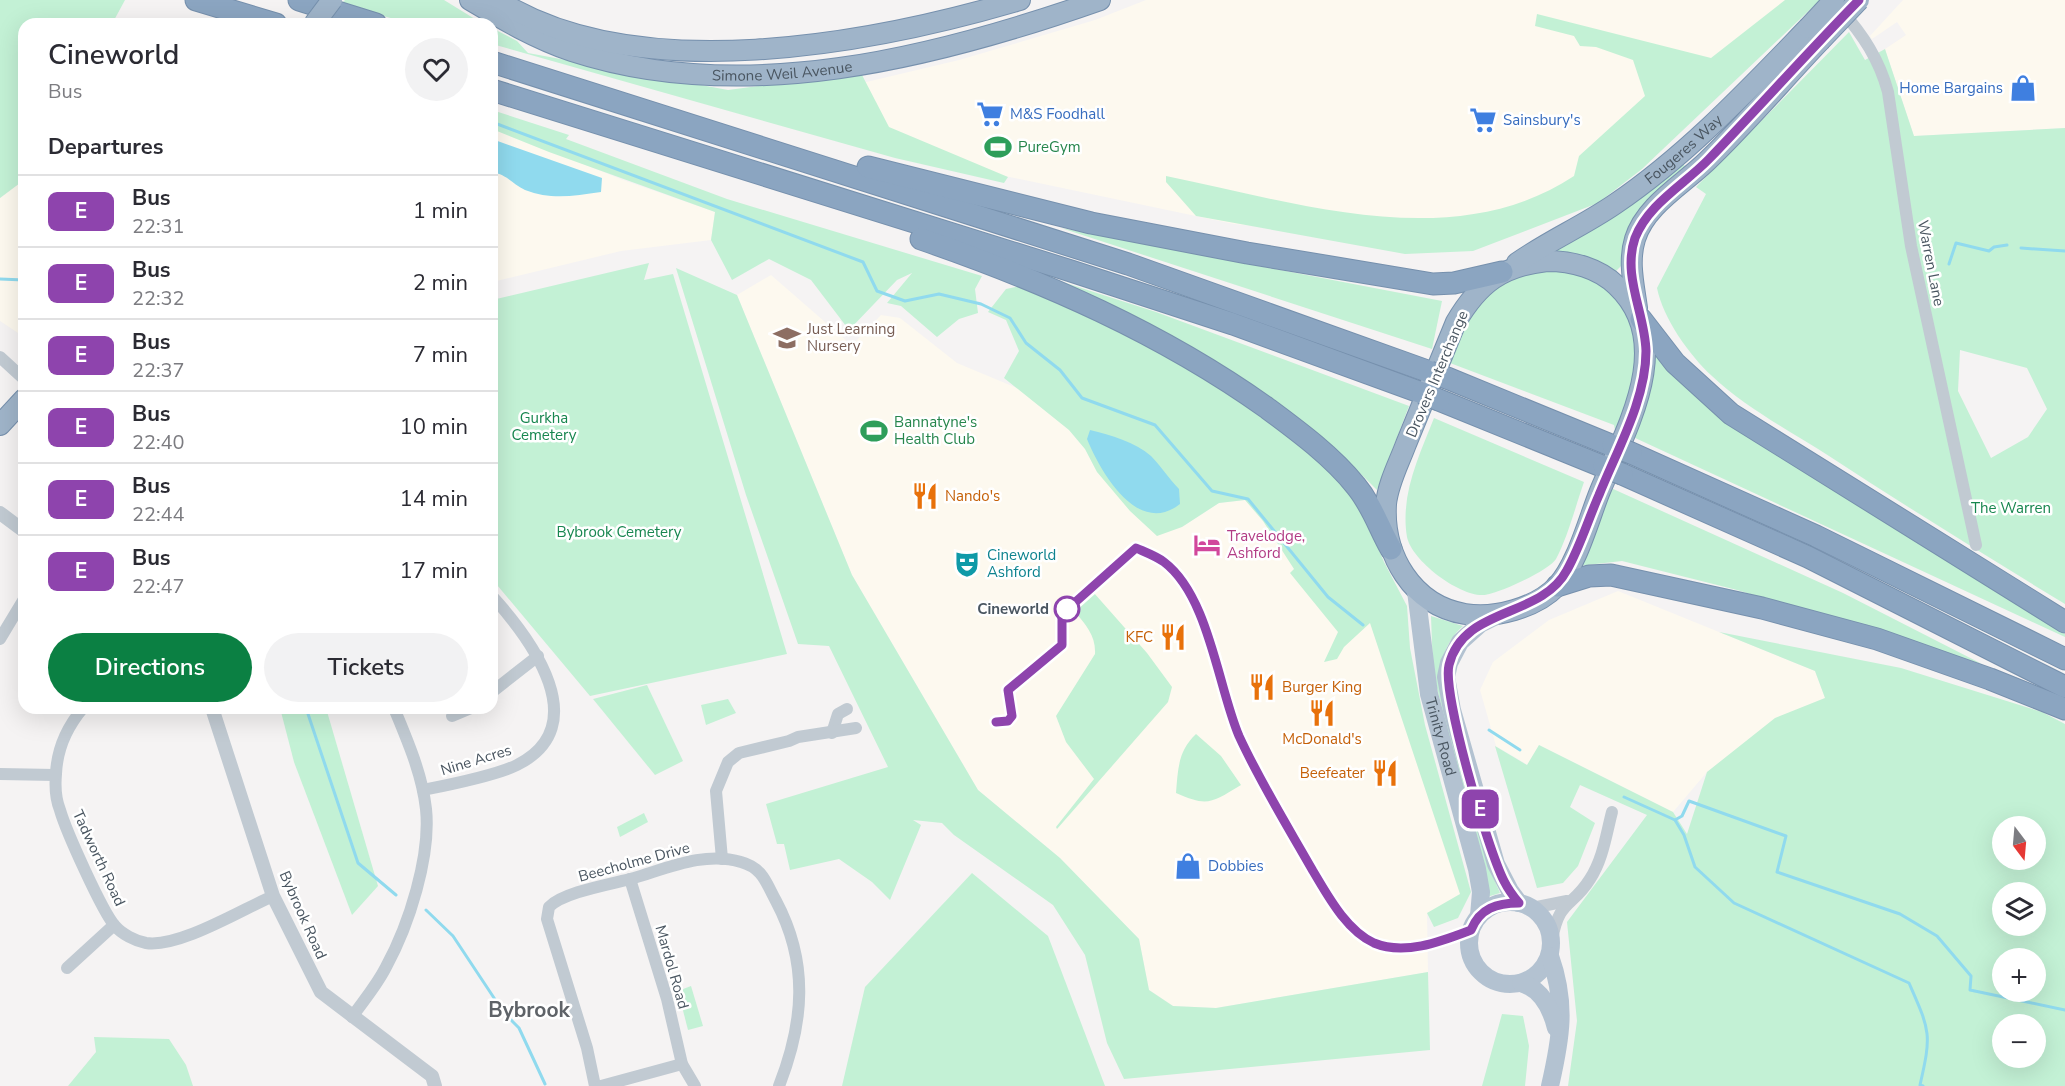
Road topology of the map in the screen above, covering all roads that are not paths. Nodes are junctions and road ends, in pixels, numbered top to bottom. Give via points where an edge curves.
1 (196, 0) edge
2 (299, 0) edge
3 (332, 0) edge
4 (470, 0) edge
5 (497, 0) edge
6 (1020, 0) edge
7 (1100, 0) edge
8 (1833, 0) edge
9 (1859, 0) edge
10 (256, 18) edge
11 (318, 18) edge
12 (357, 18) edge
13 (1814, 35) junction
14 (498, 64) edge
15 (498, 92) edge
16 (808, 161) junction
17 (785, 183) junction
18 (1505, 270) junction
19 (1639, 315) junction
20 (0, 357) edge
21 (18, 374) edge
22 (18, 394) edge
23 (18, 406) edge
24 (0, 414) edge
25 (0, 425) edge
26 (0, 513) edge
27 (18, 526) edge
28 (1976, 545) dead end
29 (1391, 549) junction
30 (1557, 586) junction
31 (1416, 591) junction
32 (498, 608) edge
33 (18, 609) edge
34 (1500, 614) junction
35 (2065, 622) edge
36 (0, 639) edge
37 (538, 656) junction
38 (2065, 659) edge
39 (498, 687) edge
40 (2065, 687) edge
41 (848, 709) dead end
42 (2065, 710) edge
43 (79, 714) edge
44 (214, 714) edge
45 (396, 714) edge
46 (457, 714) edge
47 (452, 716) dead end
48 (856, 728) dead end
49 (832, 733) junction
50 (0, 774) edge
51 (56, 775) junction
52 (423, 790) junction
53 (1612, 812) dead end
54 (722, 859) junction
55 (630, 879) junction
56 (273, 896) junction
57 (1567, 901) junction
58 (1526, 905) junction
59 (1479, 916) junction
60 (114, 925) junction
61 (1550, 948) junction
62 (67, 969) dead end
63 (1521, 983) junction
64 (352, 1017) junction
65 (1559, 1044) junction
66 (682, 1064) junction
67 (435, 1086) edge
68 (595, 1086) edge
69 (601, 1086) edge
70 (695, 1086) edge
71 (779, 1086) edge
72 (1550, 1086) edge

1 - 10 highway
2 - 12 highway
3 - 11 highway, bridge
4 - 7 highway, Simone Weil Avenue via 530,34 580,53 638,68 723,74 775,73 880,61 960,43
5 - 6 highway, Simone Weil Avenue via 546,26 580,36 657,49 724,51 869,35
8 - 13 highway, Fougeres Way, bridge
8 - 28 street, Warren Lane via 1869,45 1883,72 1911,246
9 - 13 highway, Fougeres Way, bridge
13 - 18 highway, Fougeres Way via 1674,160 1616,204
13 - 19 highway, Fougeres Way via 1706,161 1662,200 1644,222 1635,238 1631,271
14 - 16 highway
15 - 17 highway
16 - 18 highway via 852,163 1090,223 1247,254 1433,284
16 - 38 highway via 1128,264 1439,375 1622,449 1816,536
17 - 29 highway via 824,206 970,256 1120,319 1186,355 1242,390 1316,446 1360,490
17 - 40 highway via 1071,271 1430,396 1808,557
18 - 19 highway via 1547,261 1587,267 1610,279
18 - 29 highway, Drovers Interchange via 1467,304 1456,322 1389,488 1386,504
19 - 30 highway, Drovers Interchange via 1646,349 1638,400 1574,555
19 - 35 highway via 1675,363 1731,414
20 - 21 street
22 - 24 highway
23 - 25 highway
26 - 27 street
29 - 31 highway, Drovers Interchange
30 - 34 highway, Drovers Interchange
30 - 42 highway via 1589,576 1611,575 1762,608 1877,639
31 - 34 highway, Drovers Interchange via 1461,614
31 - 59 main road, Trinity Road via 1429,694 1477,869 1481,892
32 - 37 street, Nine Acres
33 - 36 street
34 - 58 main road, Trinity Road via 1480,624 1460,642 1446,677 1496,864 1510,891
37 - 39 street
37 - 52 street, Nine Acres via 556,709 543,745 504,770
41 - 49 street via 838,714
43 - 51 street, Tadworth Road via 65,734
44 - 56 street, Bybrook Road
45 - 52 street, Nine Acres
46 - 47 street
48 - 49 street
49 - 54 street via 798,736 739,753 728,762 716,791
50 - 51 street
51 - 60 street, Tadworth Road via 62,817
52 - 64 street, Nine Acres via 427,832 414,896 386,969
53 - 57 street via 1597,867 1580,892
54 - 55 street, Beecholme Drive via 688,861
54 - 71 street, Beecholme Drive via 742,862 763,873 792,934 800,971 796,1024 794,1045
55 - 66 street, Mardol Road via 667,999
55 - 68 street, Beecholme Drive via 564,896 549,907 548,919 588,1048
56 - 60 street, Tadworth Road via 170,942 136,940
56 - 64 street, Bybrook Road via 321,992
57 - 58 street
57 - 61 street via 1555,919
58 - 59 main road via 1502,903
58 - 61 main road, Trinity Road via 1547,924
59 - 63 main road, Trinity Road via 1469,944 1476,967 1496,982
60 - 62 street
61 - 63 main road via 1542,970
61 - 65 main road, Trinity Road via 1560,997
63 - 65 main road, Trinity Road via 1545,1000
64 - 67 street, Bybrook Road via 432,1076
65 - 72 main road, Trinity Road
66 - 69 street
66 - 70 street, Mardol Road

